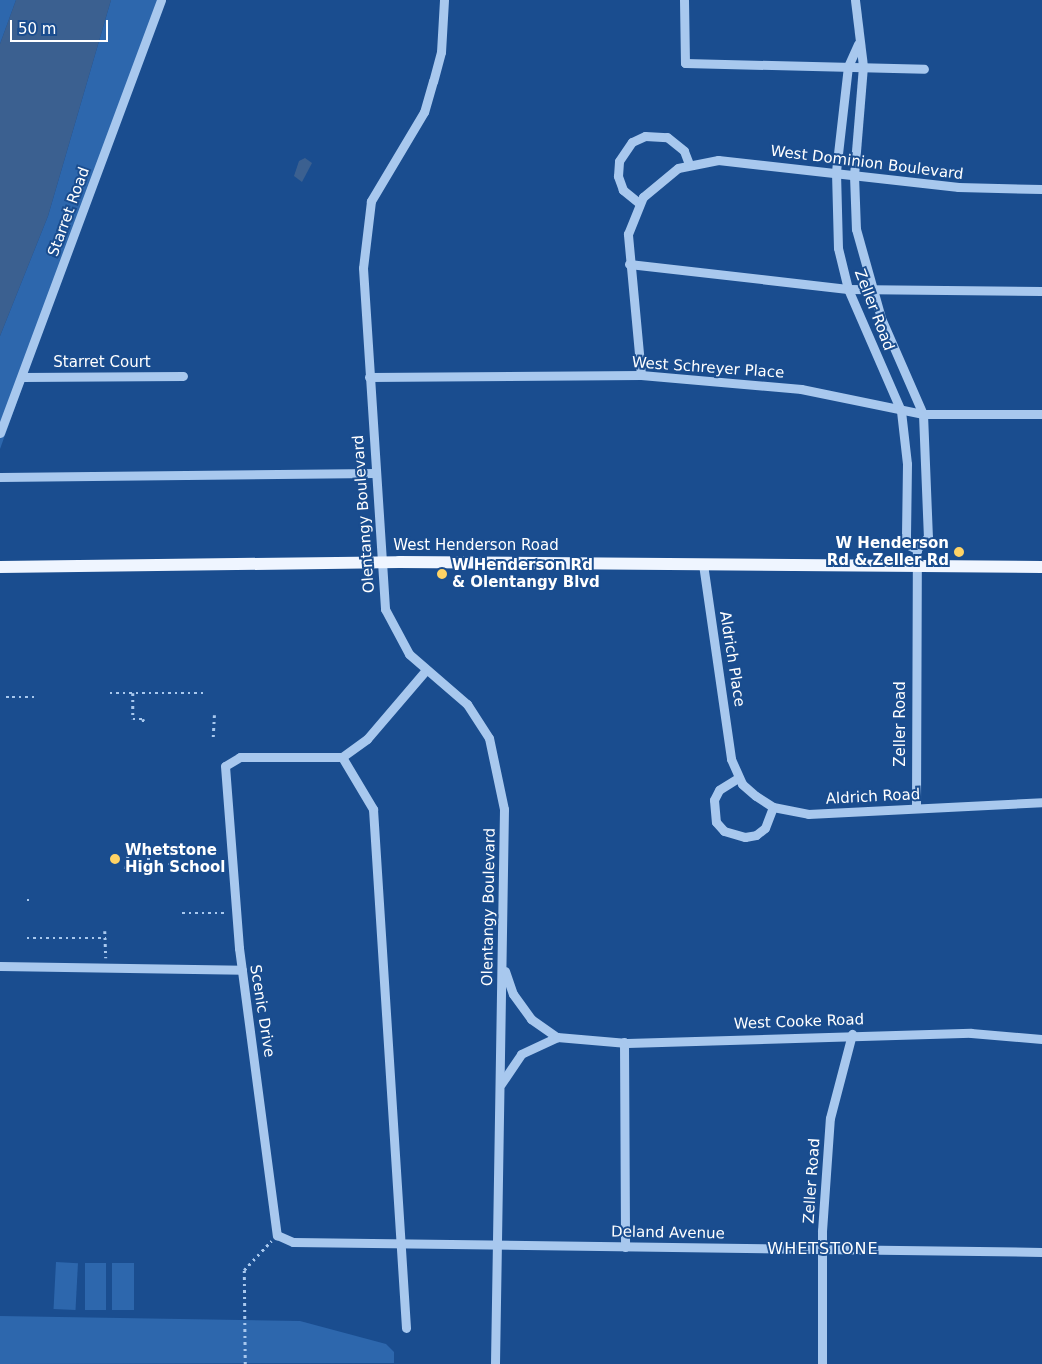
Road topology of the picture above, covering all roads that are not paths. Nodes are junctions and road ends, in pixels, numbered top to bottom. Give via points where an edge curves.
1 (161, 0) edge
2 (444, 0) edge
3 (684, 0) edge
4 (855, 0) edge
5 (858, 43) junction
6 (848, 66) junction
7 (863, 66) junction
8 (924, 69) dead end
9 (689, 164) junction
10 (836, 172) junction
11 (854, 175) junction
12 (1042, 190) edge
13 (639, 203) junction
14 (629, 264) junction
15 (848, 289) junction
16 (871, 290) junction
17 (1042, 291) edge
18 (641, 375) junction
19 (183, 376) dead end
20 (22, 377) junction
21 (369, 377) junction
22 (901, 411) junction
23 (924, 414) junction
24 (1042, 414) edge
25 (0, 433) edge
26 (375, 473) junction
27 (0, 477) edge
28 (917, 549) junction
29 (380, 562) junction
30 (703, 564) junction
31 (918, 565) junction
32 (0, 567) edge
33 (1042, 567) edge
34 (426, 670) junction
35 (342, 757) junction
36 (738, 778) junction
37 (1042, 802) edge
38 (773, 807) junction
39 (916, 808) junction
40 (503, 964) junction
41 (0, 966) edge
42 (242, 970) junction
43 (852, 1034) junction
44 (557, 1037) junction
45 (1042, 1039) edge
46 (624, 1042) junction
47 (499, 1088) junction
48 (293, 1242) joint
49 (400, 1243) junction
50 (496, 1245) junction
51 (625, 1246) junction
52 (822, 1249) junction
53 (1042, 1252) edge
54 (406, 1328) dead end
55 (495, 1364) edge
56 (822, 1364) edge

1 - 20 street, Starret Road
2 - 21 street, Olentangy Boulevard via 441,52 424,112 383,177 366,226 363,268
3 - 6 street via 684,63
4 - 5 street, Zeller Road
5 - 6 street, Zeller Road
5 - 7 street, Zeller Road
6 - 7 street
6 - 10 street, Zeller Road
7 - 8 street
7 - 11 street, Zeller Road
9 - 10 street, West Dominion Boulevard via 718,160
9 - 13 street, West Dominion Boulevard via 658,181
9 - 13 street via 680,145 660,135 638,138 622,154 620,183
10 - 11 street, West Dominion Boulevard
10 - 15 street, Zeller Road via 834,216
11 - 12 street, West Dominion Boulevard via 983,189
11 - 16 street, Zeller Road via 856,229
13 - 14 street via 628,234
14 - 15 street
14 - 18 street via 642,352
15 - 16 street
15 - 22 street, Zeller Road
16 - 17 street
16 - 23 street, Zeller Road
18 - 21 street, West Schreyer Place
18 - 22 street, West Schreyer Place via 801,389
19 - 20 street, Starret Court
20 - 25 street, Starret Road
21 - 26 street, Olentangy Boulevard
22 - 23 street, West Schreyer Place
22 - 28 street, Zeller Road via 907,464 906,538 908,545
23 - 24 street, West Schreyer Place
23 - 28 street, Zeller Road via 928,537
26 - 27 street
26 - 29 street, Olentangy Boulevard
28 - 31 street, Zeller Road
29 - 30 main road, West Henderson Road
29 - 32 main road, West Henderson Road
29 - 34 street, Olentangy Boulevard via 391,624
30 - 31 main road, West Henderson Road
30 - 36 street, Aldrich Place via 731,759
31 - 33 main road, West Henderson Road
31 - 39 street, Zeller Road
34 - 35 street via 367,739
34 - 40 street, Olentangy Boulevard via 467,704 490,738 498,762 505,846
35 - 42 street, Scenic Drive via 230,759 224,772
35 - 49 street via 373,809
36 - 38 street, Aldrich Road
36 - 38 street via 719,790 714,800 713,811 724,831 745,838 756,834 765,828
37 - 39 street, Aldrich Road
38 - 39 street, Aldrich Road via 808,814
40 - 44 street via 513,994 531,1019
40 - 47 street, Olentangy Boulevard
41 - 42 street
42 - 48 street, Scenic Drive via 277,1235
43 - 45 street, West Cooke Road via 971,1033
43 - 46 street, West Cooke Road
43 - 52 street, Zeller Road via 830,1118
44 - 46 street, West Cooke Road
44 - 47 street, West Cooke Road via 521,1054
46 - 51 street
47 - 50 street, Olentangy Boulevard
48 - 49 street, Deland Avenue
49 - 50 street, Deland Avenue
49 - 54 street
50 - 51 street, Deland Avenue
50 - 55 street, Olentangy Boulevard
51 - 52 street, Deland Avenue
52 - 53 street, Deland Avenue
52 - 56 street, Zeller Road

